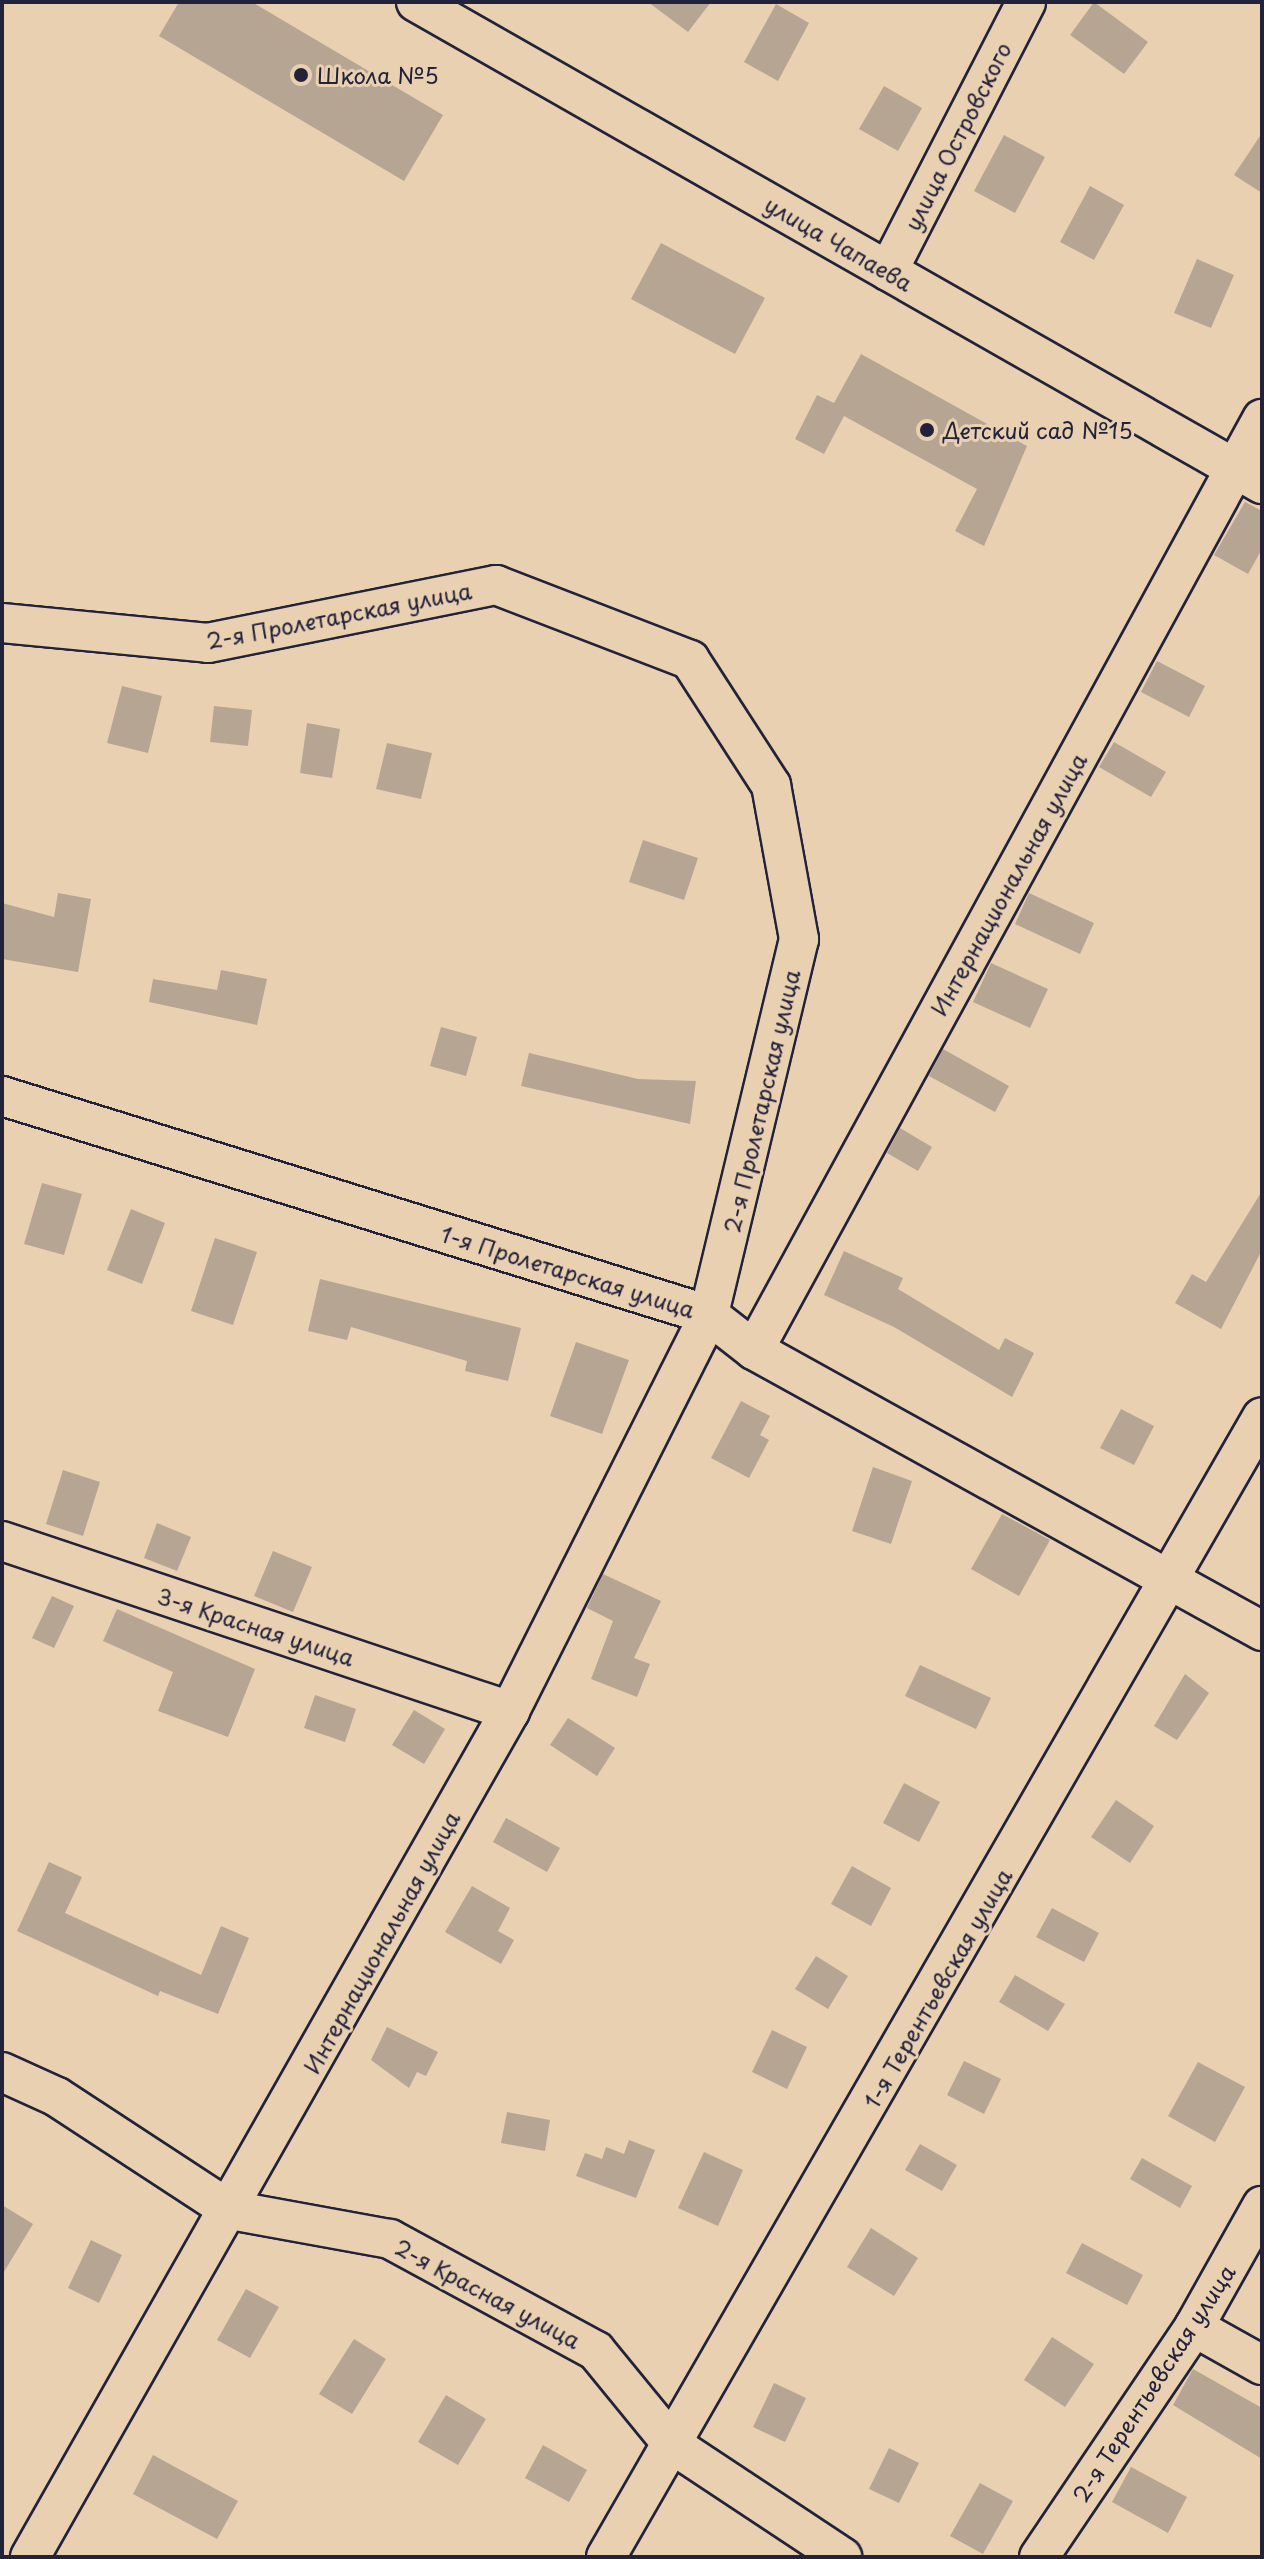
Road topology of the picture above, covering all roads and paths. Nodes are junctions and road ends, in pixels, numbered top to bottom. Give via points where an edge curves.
1 (416, 2) edge
2 (1026, 2) edge
3 (888, 271) junction
4 (1262, 419) edge
5 (1249, 476) edge
6 (2, 623) edge
7 (2, 1096) edge
8 (709, 1315) junction
9 (754, 1350) junction
10 (1262, 1417) edge
11 (2, 1541) edge
12 (1174, 1577) junction
13 (1262, 1631) edge
14 (510, 1711) junction
15 (2, 2072) edge
16 (1262, 2206) edge
17 (230, 2210) junction
18 (1194, 2327) junction
19 (1262, 2365) edge
20 (673, 2445) junction
21 (30, 2557) edge
22 (606, 2557) edge
23 (842, 2557) edge
24 (1039, 2557) edge

1 - 3 street, улица Чапаева
2 - 3 street, улица Островского
3 - 5 street, улица Чапаева
4 - 5 street, Интернациональная улица
5 - 9 street, Интернациональная улица
6 - 8 street, 2-я Пролетарская улица via 208,643 496,585 690,660 771,785 799,939
7 - 8 street, 1-я Пролетарская улица
8 - 9 street, 1-я Пролетарская улица
8 - 14 street, Интернациональная улица
9 - 12 street, 1-я Пролетарская улица
10 - 12 street, 1-я Терентьевская улица
11 - 14 street, 3-я Красная улица
12 - 13 street, 1-я Пролетарская улица
12 - 20 street, 1-я Терентьевская улица
14 - 17 street, Интернациональная улица
15 - 17 street, 2-я Красная улица via 57,2097
16 - 18 street, 2-я Терентьевская улица
17 - 20 street, 2-я Красная улица via 390,2239 596,2351
17 - 21 street, Интернациональная улица
18 - 19 street
18 - 24 street, 2-я Терентьевская улица
20 - 22 street, 1-я Терентьевская улица
20 - 23 street, 2-я Красная улица

